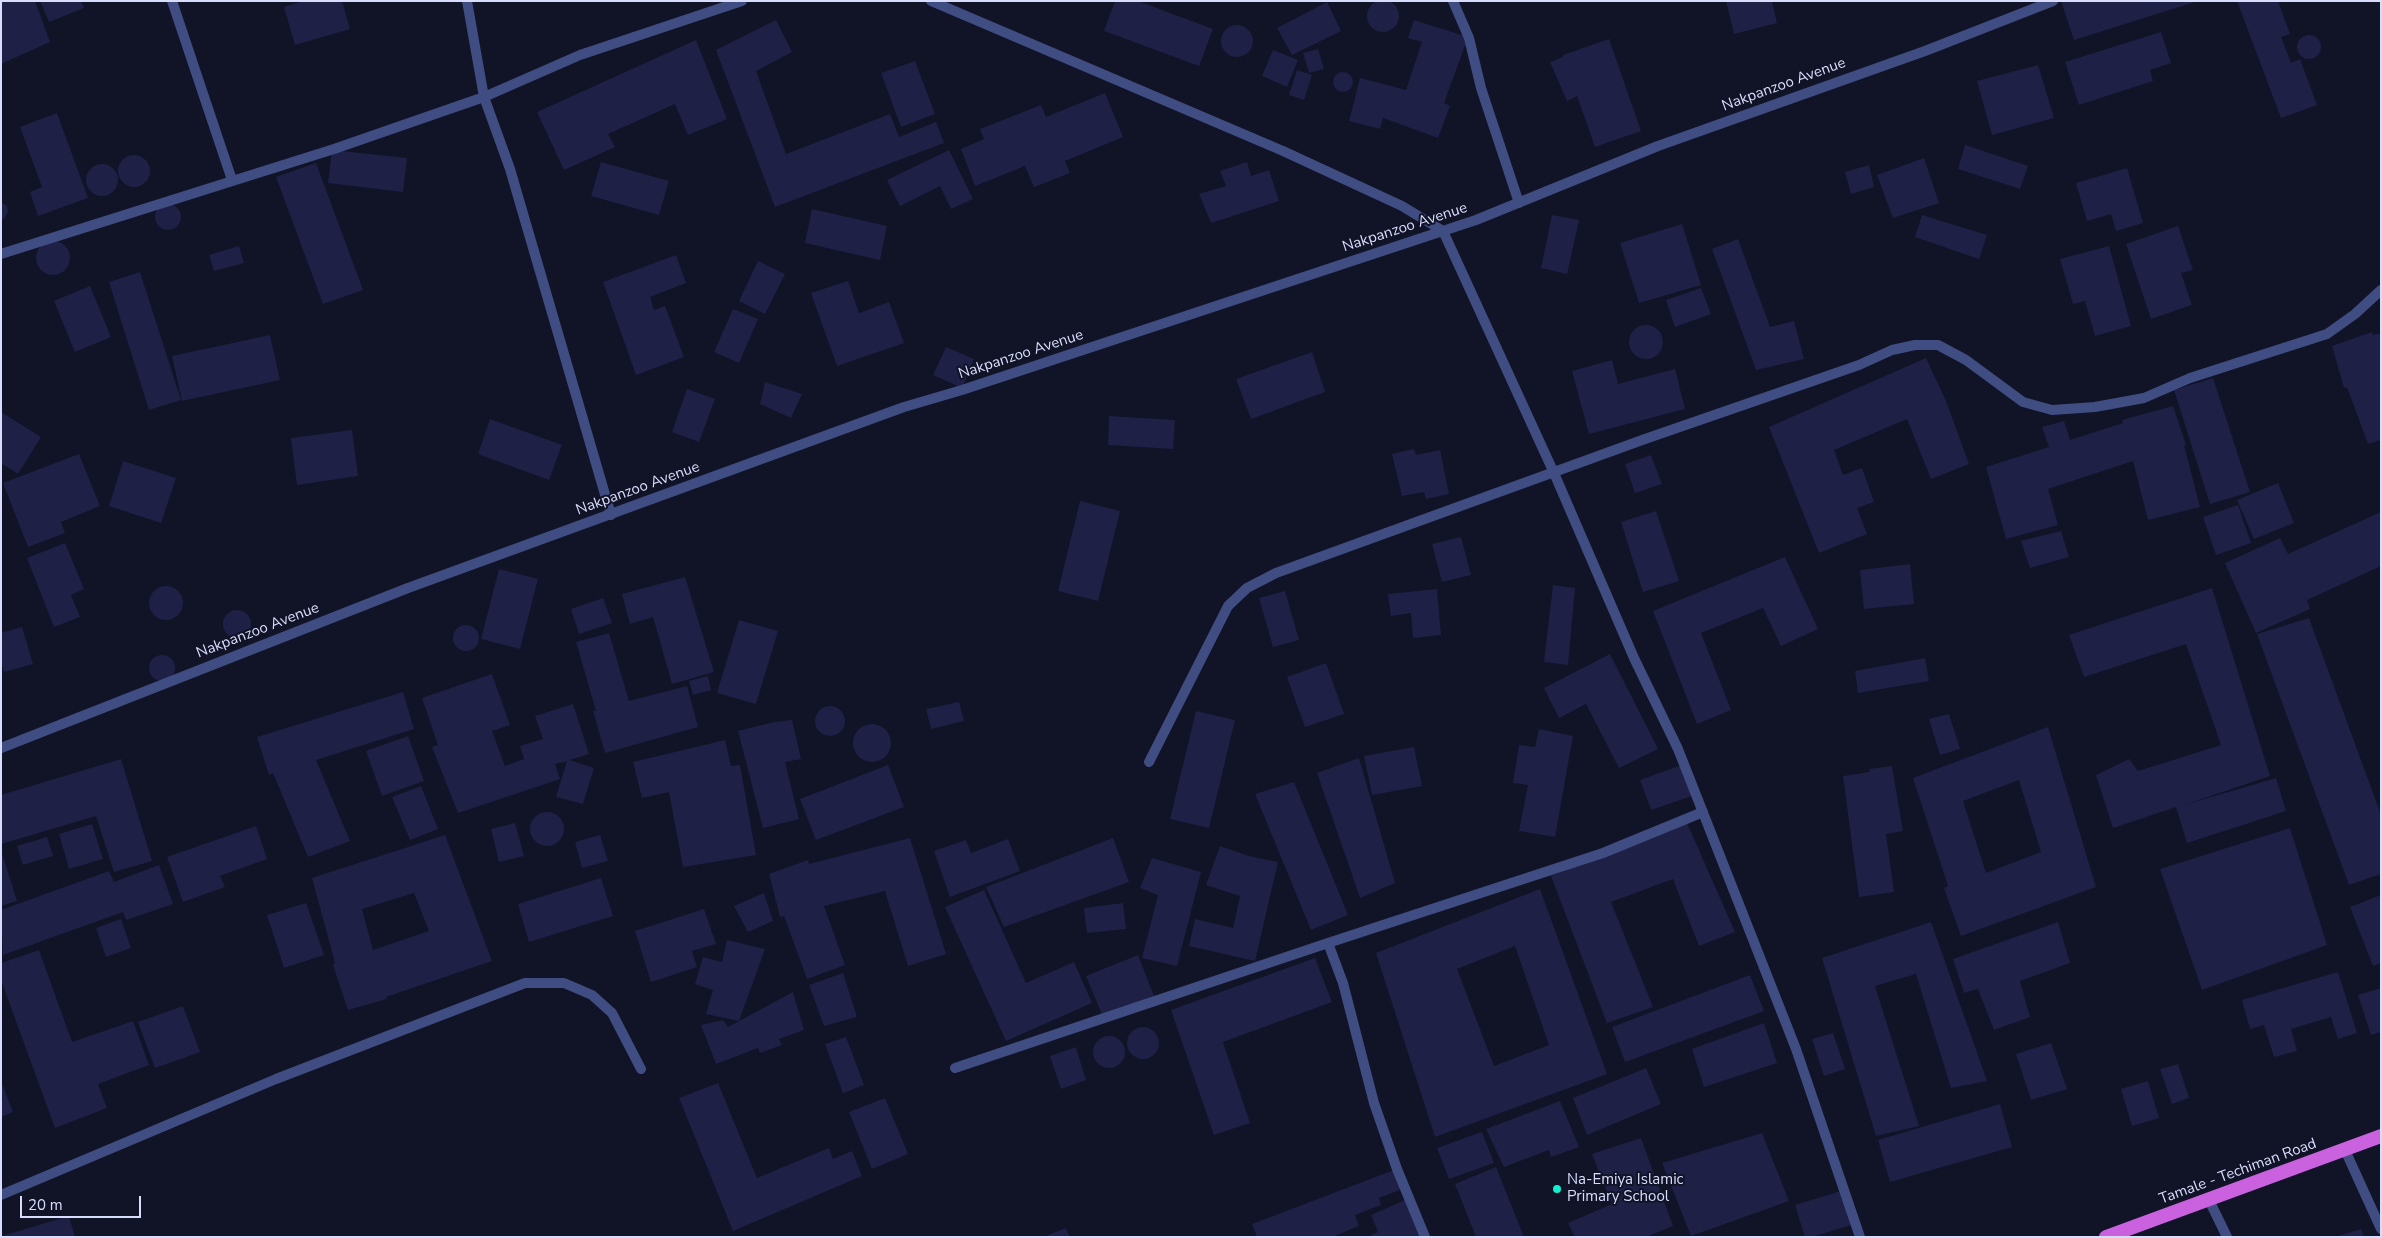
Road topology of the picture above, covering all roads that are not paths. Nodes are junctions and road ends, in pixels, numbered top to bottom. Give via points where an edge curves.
1 (172, 1) edge
2 (467, 1) edge
3 (742, 1) edge
4 (931, 1) edge
5 (1453, 1) edge
6 (2053, 1) edge
7 (484, 96) junction
8 (232, 180) junction
9 (1519, 203) junction
10 (1443, 231) junction
11 (1, 254) edge
12 (2381, 290) edge
13 (1554, 472) junction
14 (611, 515) junction
15 (1, 748) edge
16 (1149, 762) dead end
17 (1703, 812) junction
18 (1328, 943) junction
19 (955, 1068) dead end
20 (641, 1070) dead end
21 (2381, 1136) edge
22 (2344, 1150) junction
23 (1, 1195) edge
24 (2208, 1200) junction
25 (2381, 1229) edge
26 (1425, 1237) edge
27 (1860, 1237) edge
28 (2106, 1237) edge
29 (2226, 1237) edge

1 - 8 street
2 - 7 street
3 - 7 street via 580,56
4 - 10 street via 1283,151 1402,206
5 - 9 street via 1469,38 1481,88
6 - 9 street, Nakpanzoo Avenue via 1925,51 1658,146
7 - 8 street via 334,149
7 - 14 street via 516,188
8 - 11 street
9 - 10 street, Nakpanzoo Avenue
10 - 13 street
10 - 14 street, Nakpanzoo Avenue via 904,407
12 - 13 street via 2327,334 2190,378 2144,398 2095,408 2052,410 2023,402 1966,360 1938,345 1915,345 1892,350
13 - 16 street via 1276,573 1247,588 1228,606
13 - 17 street
14 - 15 street, Nakpanzoo Avenue via 408,588
17 - 18 street via 1603,853
17 - 27 street via 1796,1049
18 - 19 street
18 - 26 street via 1344,983 1374,1103
20 - 23 street via 612,1013 592,995 564,983 525,984 276,1080
21 - 22 highway, Tamale - Techiman Road
22 - 24 highway, Tamale - Techiman Road
22 - 25 street
24 - 28 highway, Tamale - Techiman Road
24 - 29 street

